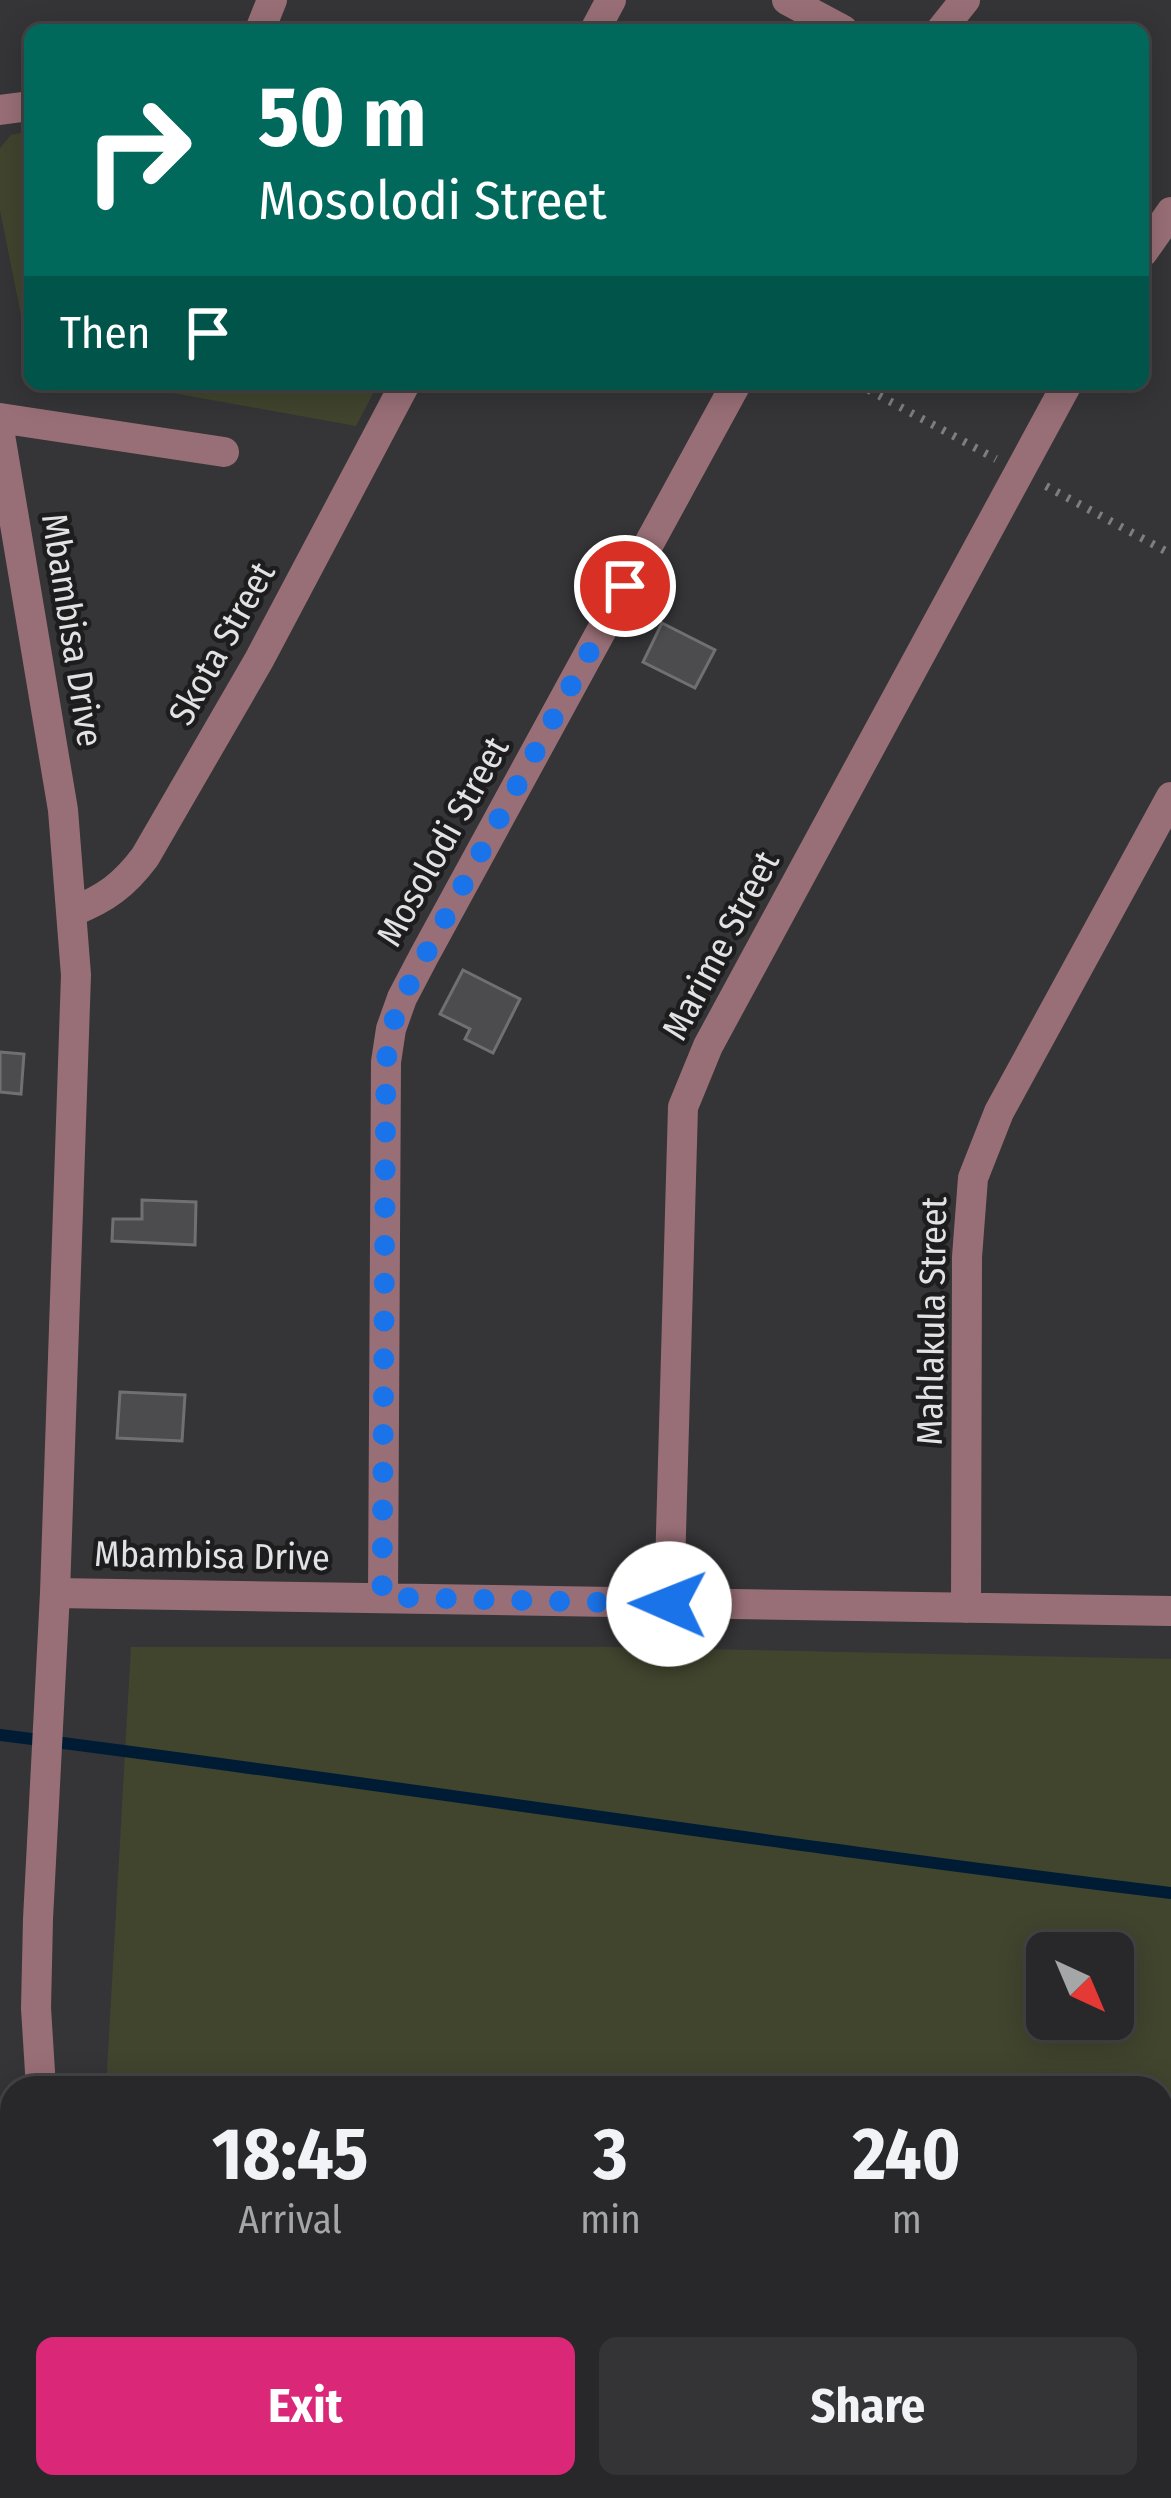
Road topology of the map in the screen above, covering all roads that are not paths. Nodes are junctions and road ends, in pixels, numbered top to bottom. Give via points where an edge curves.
1 (787, 0) edge
2 (964, 0) edge
3 (832, 24) edge
4 (946, 24) edge
5 (1171, 212) edge
6 (1149, 244) edge
7 (402, 390) edge
8 (733, 390) edge
9 (1064, 390) edge
10 (0, 418) edge
11 (0, 435) edge
12 (224, 452) dead end
13 (1171, 797) edge
14 (74, 911) junction
15 (55, 1593) junction
16 (382, 1597) junction
17 (669, 1604) junction
18 (965, 1608) junction
19 (1171, 1612) edge
20 (39, 2076) edge

1 - 3 street
2 - 4 street
5 - 6 street
7 - 14 street, Skota Street via 145,857 124,884
8 - 16 street, Mosolodi Street via 391,1029
9 - 17 street, Marime Street via 708,1046 683,1107
10 - 12 street
11 - 14 street, Mbambisa Drive
13 - 18 street, Mahlakula Street via 999,1112 974,1178
14 - 15 street, Mbambisa Drive
15 - 16 street, Mbambisa Drive
15 - 20 street
16 - 17 street, Mbambisa Drive
17 - 18 street, Mbambisa Drive
18 - 19 street, Mbambisa Drive

